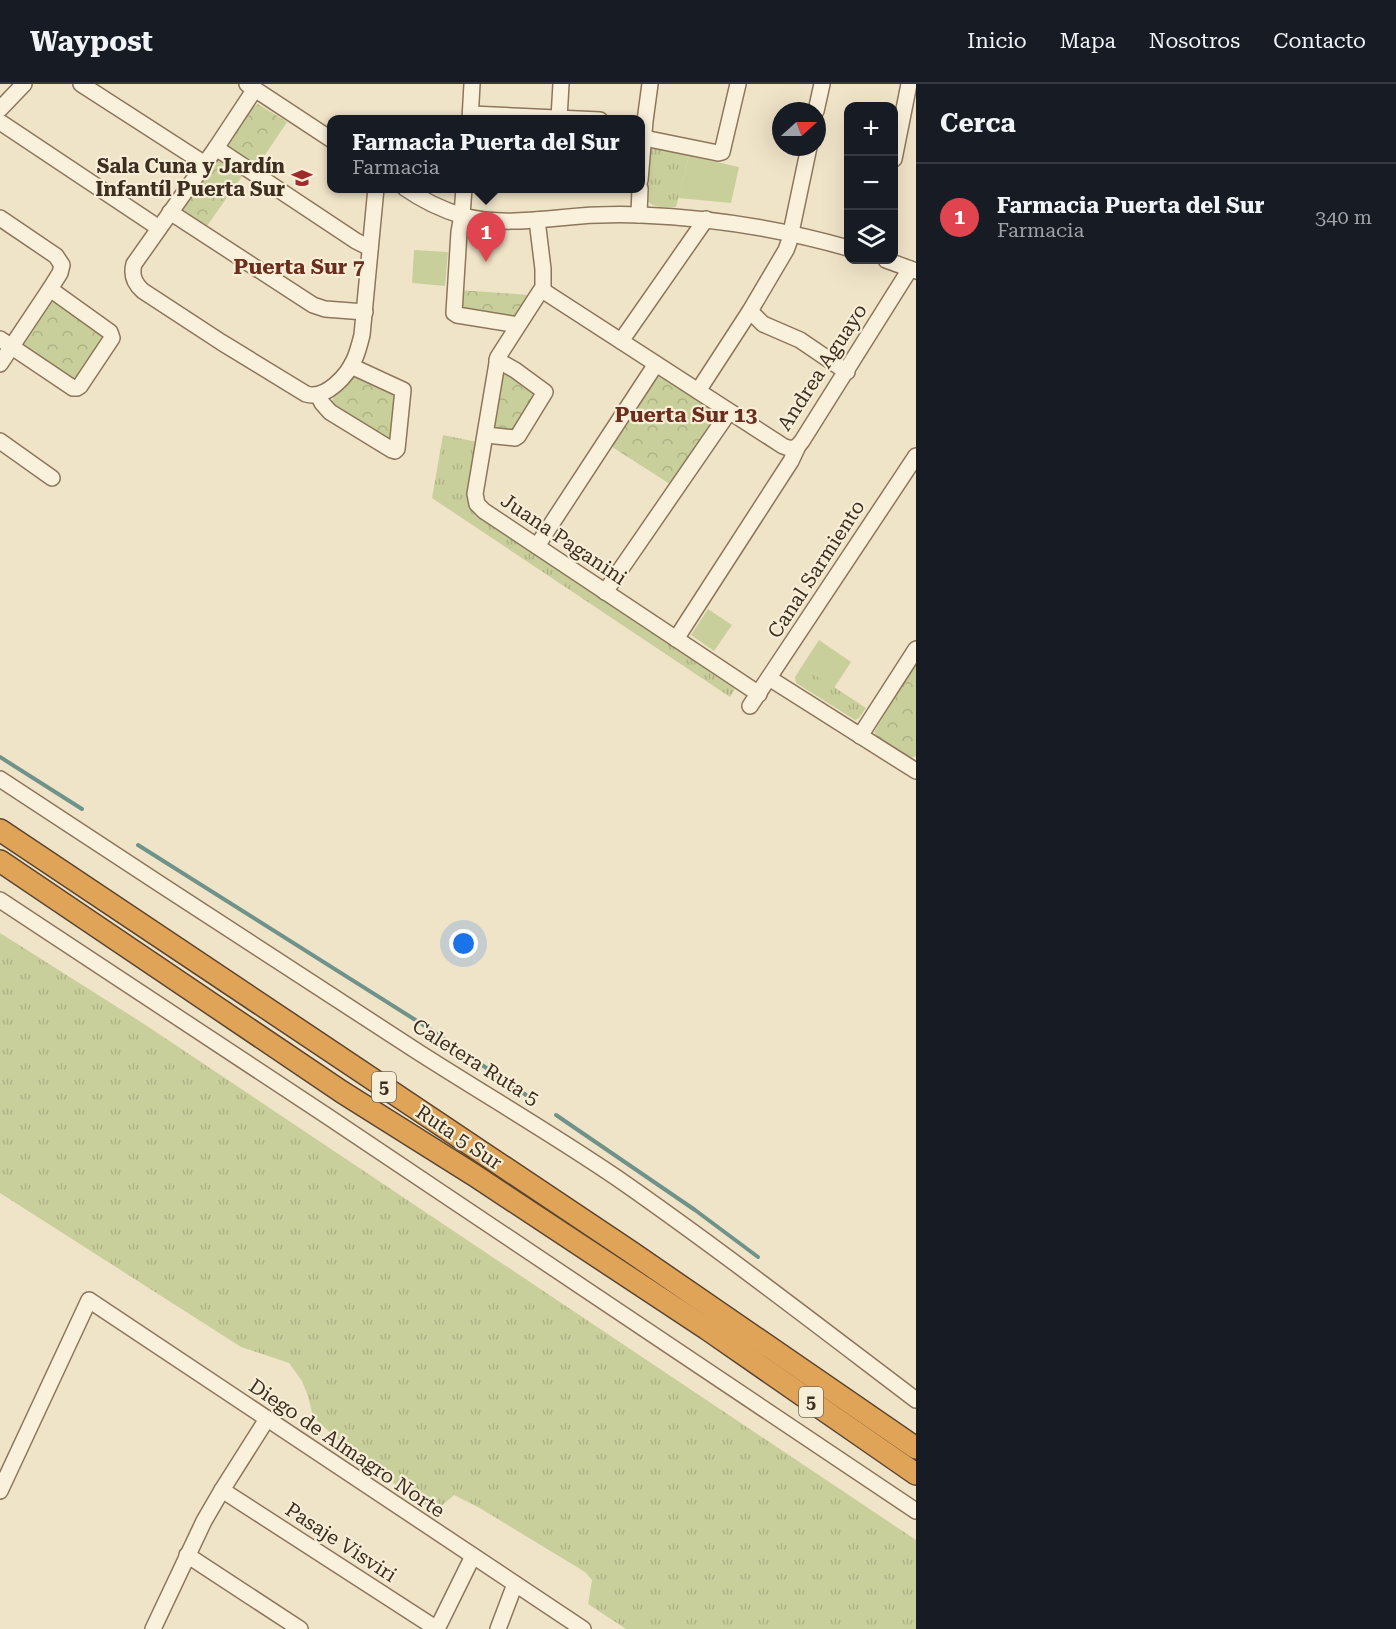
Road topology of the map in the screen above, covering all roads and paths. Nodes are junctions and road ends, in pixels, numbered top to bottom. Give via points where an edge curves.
1 (24, 84) edge
2 (81, 84) edge
3 (472, 84) edge
4 (561, 84) edge
5 (650, 84) edge
6 (738, 84) edge
7 (822, 84) edge
8 (909, 84) edge
9 (251, 87) edge
10 (818, 102) edge
11 (0, 109) edge
12 (470, 115) edge
13 (559, 115) edge
14 (644, 115) edge
15 (0, 122) edge
16 (327, 137) edge
17 (645, 138) edge
18 (216, 148) junction
19 (807, 156) edge
20 (895, 156) edge
21 (205, 165) junction
22 (376, 193) edge
23 (412, 193) edge
24 (464, 193) edge
25 (640, 193) edge
26 (170, 212) junction
27 (462, 215) junction
28 (639, 215) junction
29 (0, 218) edge
30 (706, 219) junction
31 (537, 220) junction
32 (159, 228) junction
33 (791, 233) junction
34 (844, 247) edge
35 (370, 248) junction
36 (897, 264) edge
37 (913, 270) edge
38 (50, 290) junction
39 (542, 290) junction
40 (750, 311) junction
41 (365, 312) junction
42 (518, 325) junction
43 (621, 341) junction
44 (6, 343) edge
45 (498, 360) junction
46 (0, 364) edge
47 (656, 364) junction
48 (351, 366) junction
49 (847, 372) junction
50 (698, 391) junction
51 (318, 395) junction
52 (729, 412) junction
53 (486, 435) junction
54 (0, 441) edge
55 (798, 446) junction
56 (916, 456) edge
57 (52, 478) dead end
58 (537, 546) junction
59 (605, 592) junction
60 (676, 639) junction
61 (916, 649) edge
62 (769, 678) junction
63 (755, 700) joint
64 (860, 736) junction
65 (914, 767) edge
66 (0, 779) edge
67 (0, 830) edge
68 (0, 861) edge
69 (0, 900) edge
70 (916, 1400) edge
71 (267, 1419) junction
72 (916, 1448) edge
73 (916, 1474) edge
74 (222, 1490) junction
75 (0, 1491) edge
76 (916, 1511) edge
77 (187, 1555) junction
78 (473, 1556) junction
79 (515, 1584) junction
80 (158, 1627) edge
81 (300, 1629) edge
82 (437, 1629) edge
83 (498, 1629) edge
84 (583, 1629) edge

1 - 11 street
2 - 21 street
3 - 12 street
4 - 13 street
5 - 14 street
6 - 17 street via 722,152
7 - 10 street
8 - 20 street
9 - 16 street
9 - 18 street
15 - 32 street
18 - 21 street
18 - 35 street
19 - 33 street
21 - 26 street
22 - 35 street
23 - 27 street
24 - 27 street
25 - 28 street
26 - 32 street
26 - 41 street via 313,305
27 - 31 street
27 - 42 street via 454,313
28 - 30 street
28 - 31 street
29 - 38 street via 59,259 60,273
30 - 33 street
30 - 43 street
31 - 39 street
32 - 51 street via 134,264 133,277 138,287 306,394
33 - 34 street
33 - 40 street via 786,250
35 - 41 street
36 - 37 street
37 - 49 street, Andrea Aguayo
38 - 44 street
38 - 44 street via 112,335 80,386 73,388
39 - 42 street, Juana Paganini
39 - 43 street, Andrea Aguayo
40 - 49 street via 763,324 800,340
40 - 50 street
41 - 48 street
42 - 45 street, Juana Paganini
43 - 47 street, Andrea Aguayo
44 - 46 street
45 - 53 street, Juana Paganini
45 - 53 street via 545,394 518,436
47 - 50 street, Andrea Aguayo
47 - 58 street
48 - 51 street via 332,388
48 - 51 street via 403,390 395,451 330,412
49 - 55 street, Andrea Aguayo
50 - 52 street, Andrea Aguayo
52 - 55 street, Andrea Aguayo via 783,446
52 - 59 street
53 - 58 street, Juana Paganini via 475,494 477,504
54 - 57 street
55 - 60 street
56 - 62 street, Canal Sarmiento
58 - 59 street, Juana Paganini
59 - 60 street, Juana Paganini
60 - 63 street, Juana Paganini
61 - 64 street
62 - 63 street, Canal Sarmiento
62 - 64 street
64 - 65 street
66 - 70 street, Caletera Ruta 5 via 615,1177
67 - 72 highway, Ruta 5 Sur / 5 via 631,1252
68 - 73 highway, Ruta 5 Sur / 5 via 342,1092 707,1329
69 - 76 street
71 - 74 street
71 - 75 street, Diego de Almagro Norte via 89,1300
71 - 78 street, Diego de Almagro Norte
74 - 77 street
74 - 82 street, Pasaje Visviri
77 - 80 street
77 - 81 street
78 - 79 street, Diego de Almagro Norte
78 - 82 street
79 - 83 street
79 - 84 street, Diego de Almagro Norte

